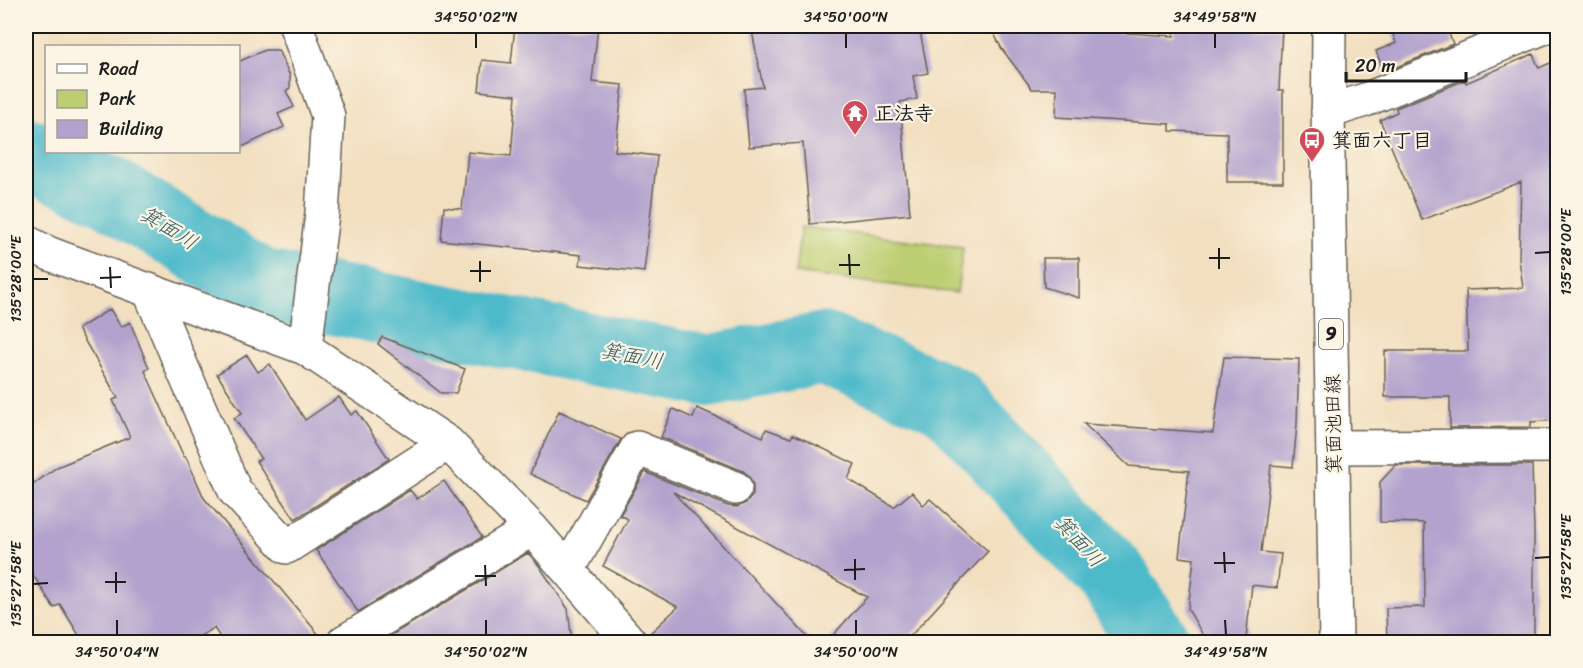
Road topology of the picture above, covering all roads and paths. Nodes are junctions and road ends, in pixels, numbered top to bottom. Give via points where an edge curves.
1 (296, 26) edge
2 (1329, 26) edge
3 (1547, 26) edge
4 (1328, 112) junction
5 (26, 242) edge
6 (149, 290) junction
7 (305, 348) junction
8 (448, 443) junction
9 (1557, 446) edge
10 (1333, 447) junction
11 (735, 488) dead end
12 (532, 529) junction
13 (568, 570) junction
14 (344, 642) edge
15 (630, 642) edge
16 (1336, 642) edge

1 - 7 street via 328,116 322,214
2 - 4 street, 箕面池田線 / 9
3 - 4 street
4 - 10 street, 箕面池田線 / 9
5 - 6 street
6 - 7 street
6 - 8 street via 235,491 287,547
7 - 8 street
8 - 12 street
9 - 10 street
10 - 16 street, 箕面池田線 / 9
11 - 13 street via 637,448
12 - 13 street
12 - 14 street
13 - 15 street

